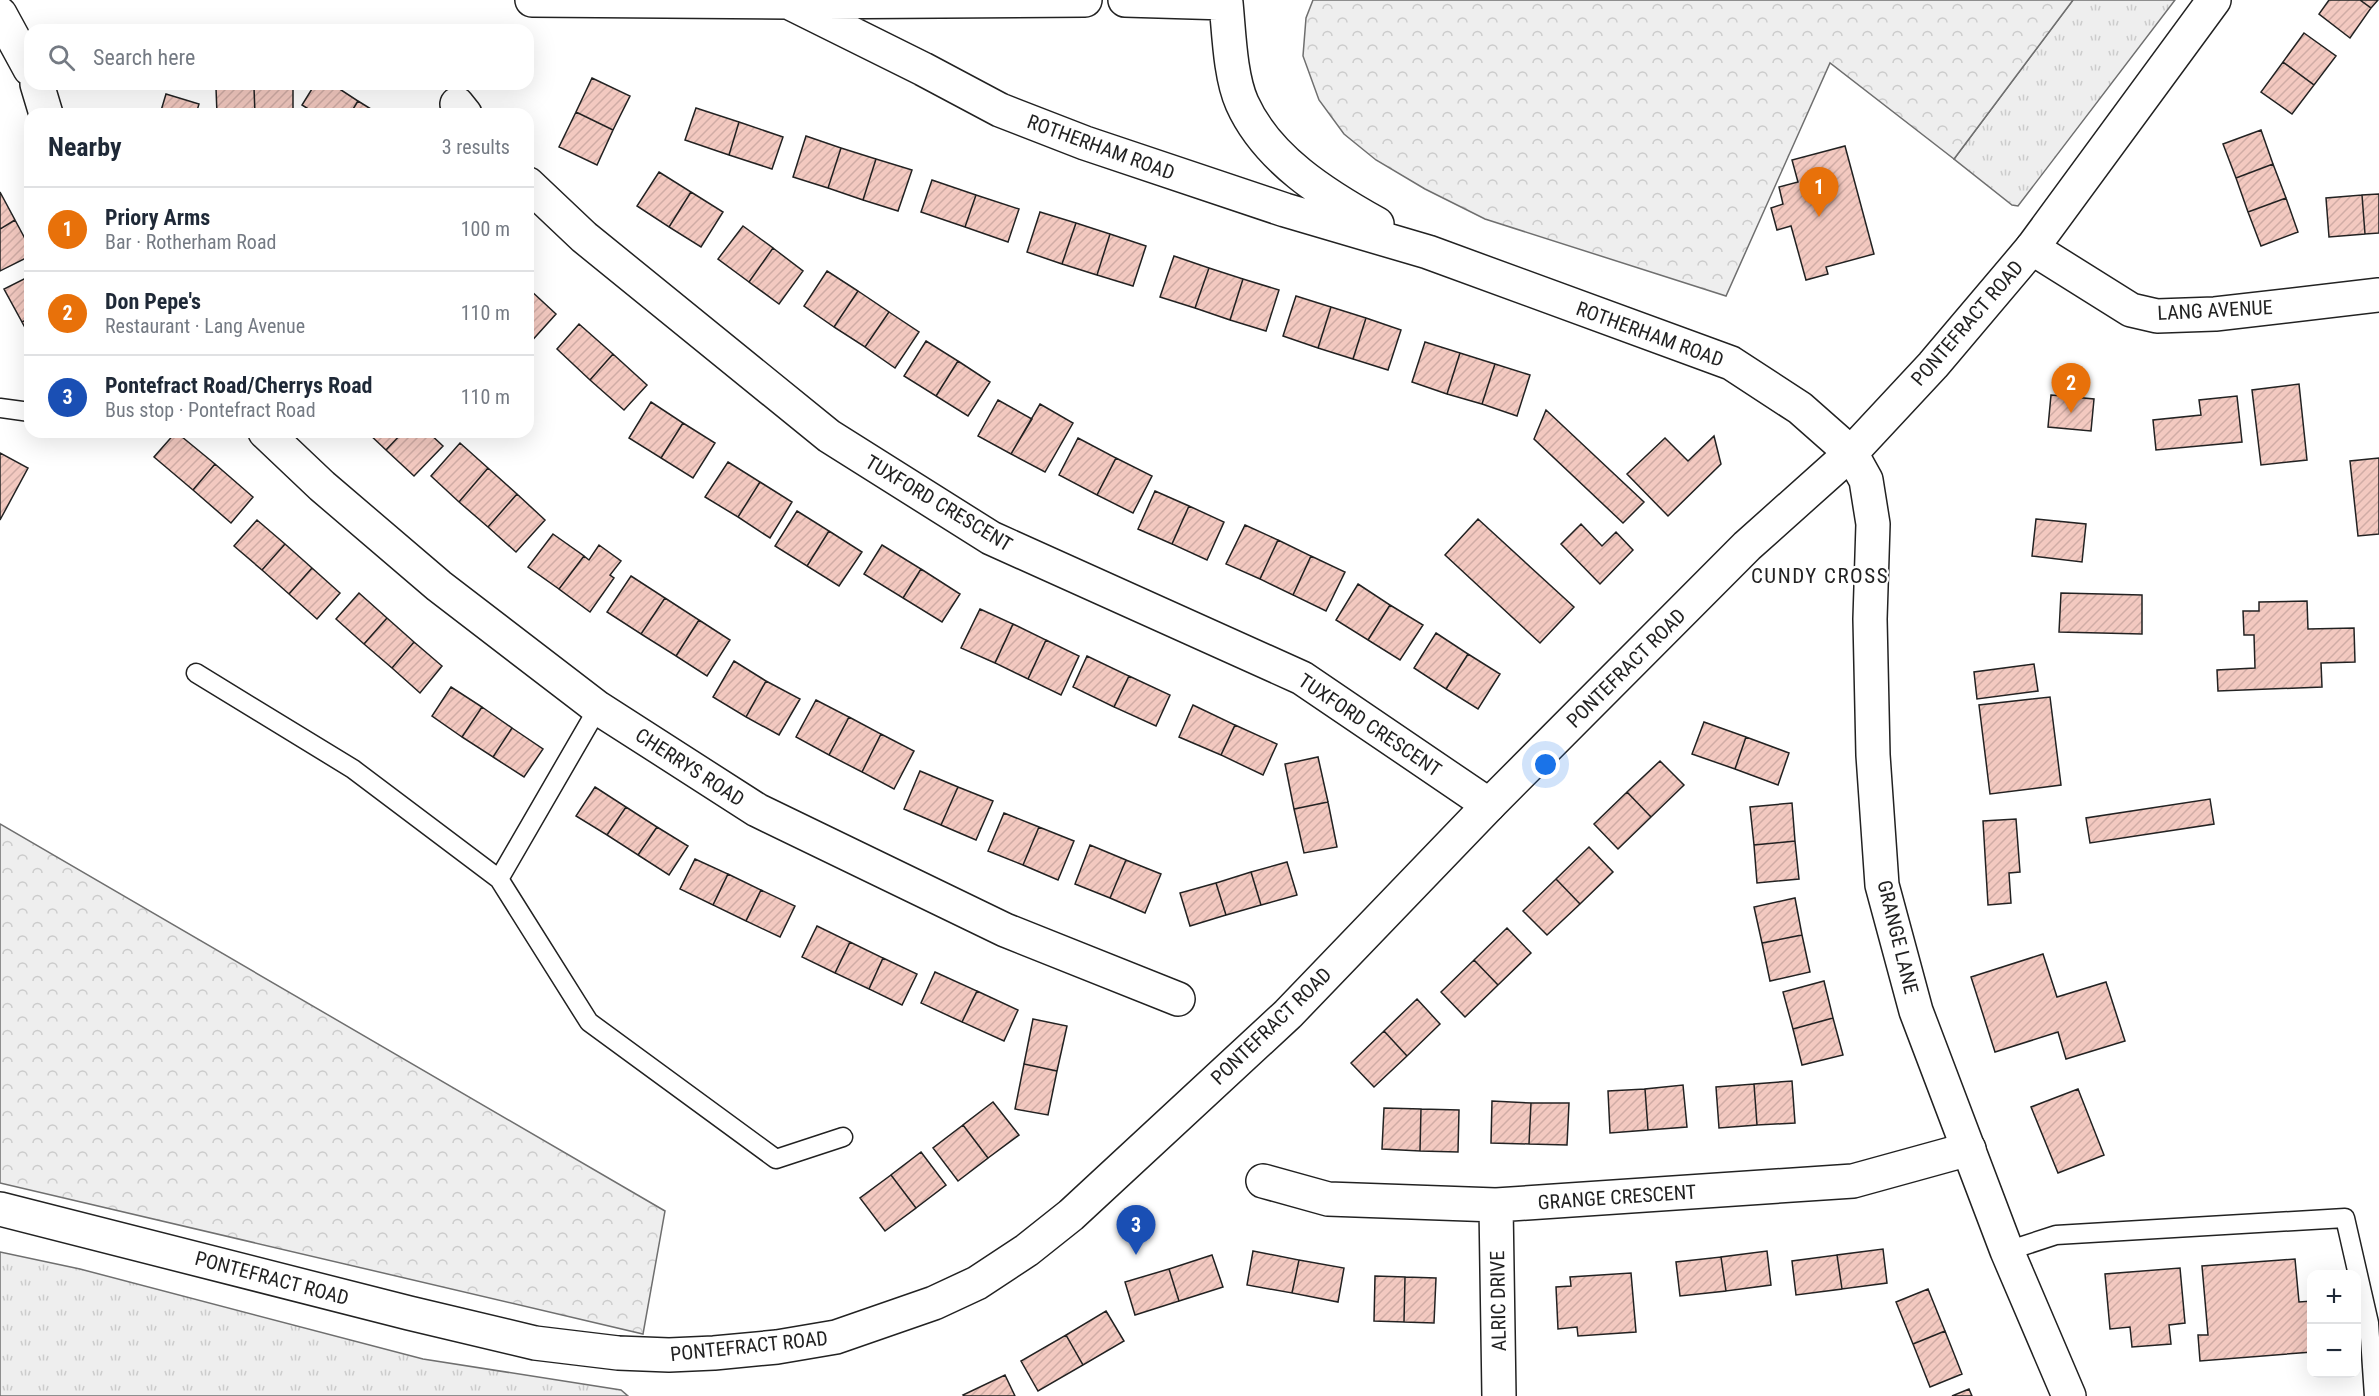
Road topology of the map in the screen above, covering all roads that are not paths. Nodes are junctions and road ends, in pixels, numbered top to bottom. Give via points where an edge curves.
1 (532, 0) edge
2 (1085, 0) edge
3 (1125, 0) edge
4 (2214, 0) edge
5 (610, 1) edge
6 (788, 2) junction
7 (1227, 2) edge
8 (0, 14) edge
9 (24, 58) edge
10 (39, 90) edge
11 (44, 108) edge
12 (534, 190) edge
13 (2032, 248) junction
14 (1428, 252) junction
15 (2379, 295) edge
16 (0, 408) edge
17 (24, 411) edge
18 (272, 438) edge
19 (1851, 453) junction
20 (196, 673) dead end
21 (598, 708) junction
22 (1489, 804) junction
23 (499, 879) junction
24 (1178, 999) dead end
25 (843, 1137) dead end
26 (1969, 1149) junction
27 (1263, 1181) dead end
28 (1496, 1205) junction
29 (0, 1209) edge
30 (2007, 1251) junction
31 (1499, 1396) edge
32 (2069, 1396) edge
33 (2374, 1396) edge

1 - 5 main road, ROTHERHAM ROAD
2 - 6 main road, ROTHERHAM ROAD
3 - 7 main road, ROTHERHAM ROAD
4 - 13 main road, PONTEFRACT ROAD
5 - 6 main road, ROTHERHAM ROAD
6 - 14 main road, ROTHERHAM ROAD via 1000,110 1285,210
7 - 14 main road, ROTHERHAM ROAD via 1231,58 1241,102 1260,134 1293,169 1341,204
8 - 9 main road
10 - 11 main road
12 - 22 main road, TUXFORD CRESCENT via 584,237 829,436 991,538 1302,678
13 - 15 main road, LANG AVENUE via 2131,310 2157,316 2215,314
13 - 19 main road, PONTEFRACT ROAD via 1933,365
14 - 19 main road, ROTHERHAM ROAD via 1731,363 1800,408
16 - 17 lane
18 - 21 main road, CHERRYS ROAD via 439,586
19 - 22 main road, PONTEFRACT ROAD via 1747,546
19 - 26 main road, GRANGE LANE via 1866,480 1873,525 1873,755 1882,885 1916,1011
20 - 23 lane via 353,768
21 - 23 lane
21 - 24 main road, CHERRYS ROAD via 757,810 1005,930
22 - 29 main road, PONTEFRACT ROAD via 1288,1014 1071,1215 977,1282 913,1312 836,1337 777,1347 669,1355 535,1343
23 - 25 lane via 589,1022 776,1159
26 - 28 main road, GRANGE CRESCENT via 1853,1180
26 - 30 main road, GRANGE LANE
27 - 28 main road, GRANGE CRESCENT via 1328,1199
28 - 31 main road, ALRIC DRIVE
30 - 32 main road, GRANGE LANE
30 - 33 lane via 2056,1234 2345,1218 2369,1323

